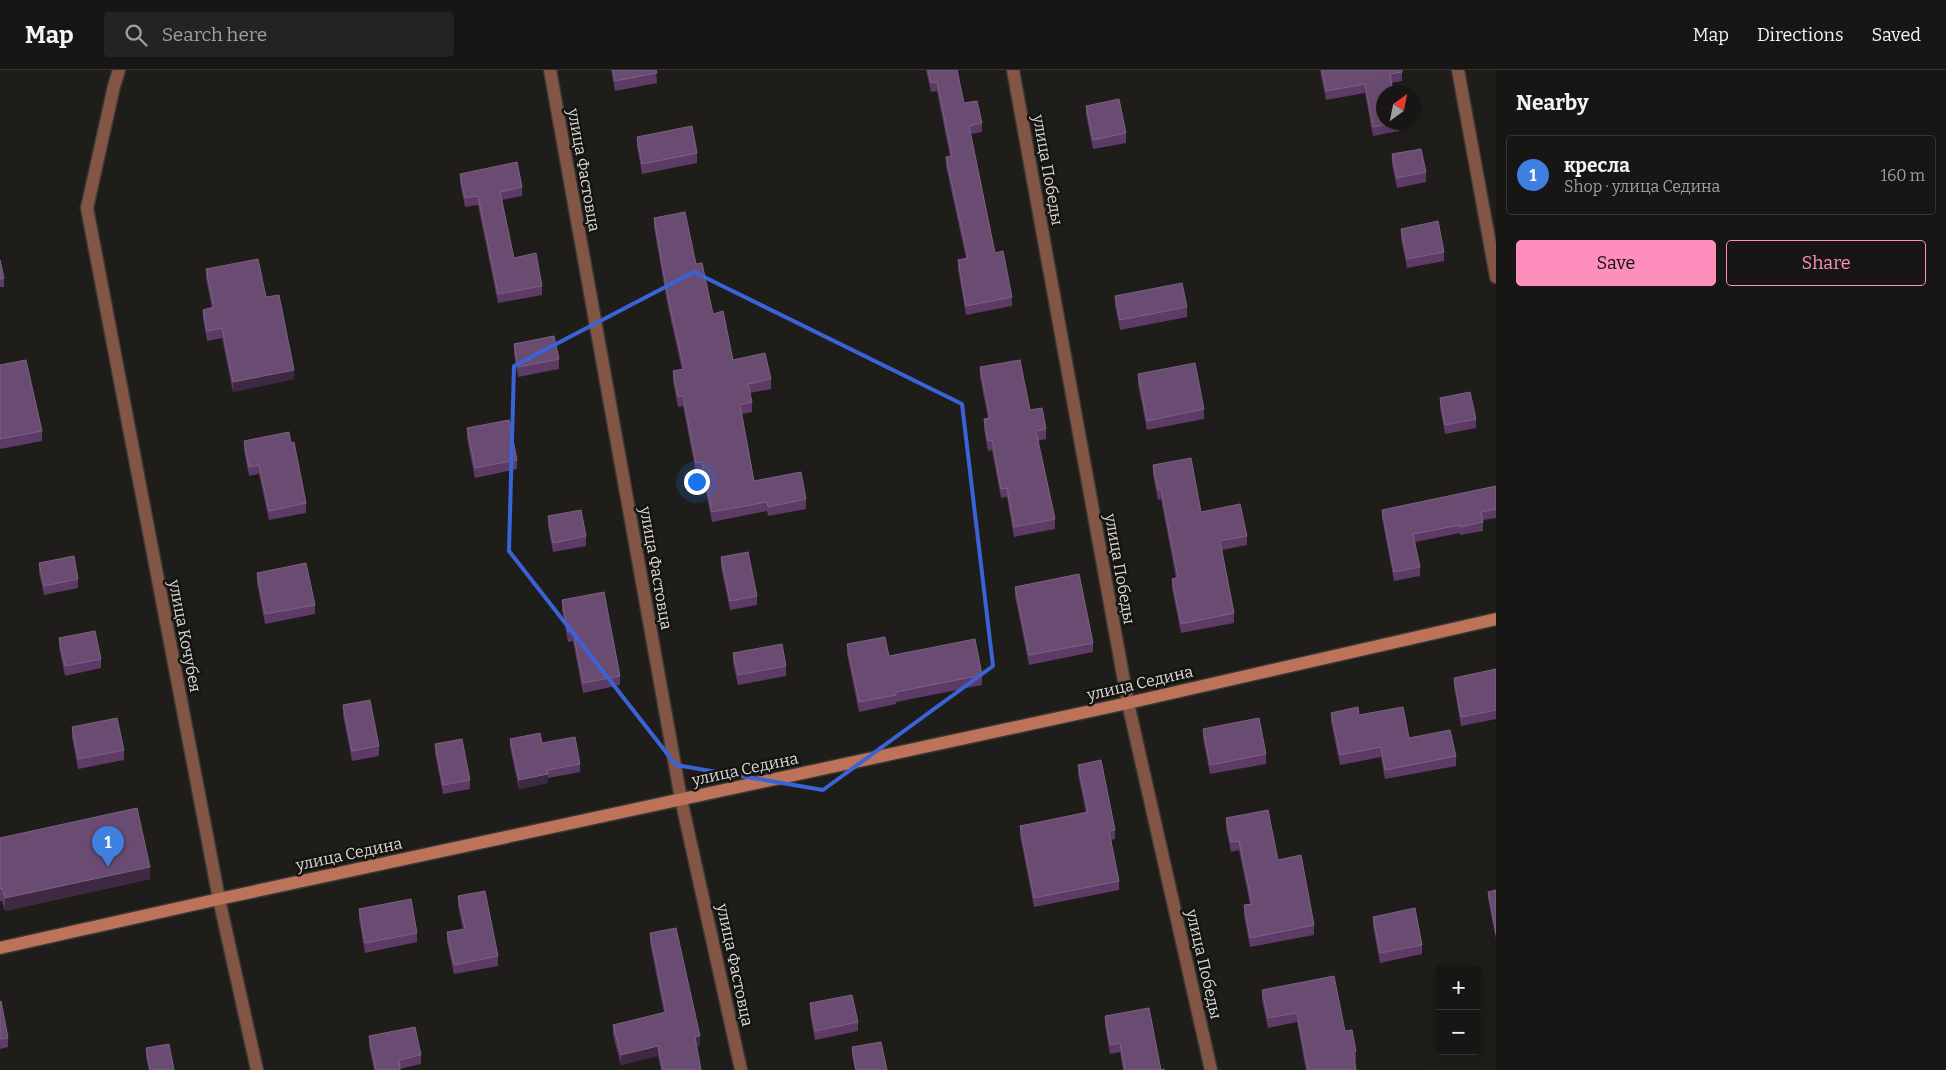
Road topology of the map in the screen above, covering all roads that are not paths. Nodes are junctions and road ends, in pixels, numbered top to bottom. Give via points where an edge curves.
1 (119, 70) edge
2 (550, 70) edge
3 (1013, 70) edge
4 (1458, 70) edge
5 (1496, 277) edge
6 (1496, 619) edge
7 (1128, 702) junction
8 (681, 799) junction
9 (218, 899) junction
10 (0, 948) edge
11 (257, 1070) edge
12 (741, 1070) edge
13 (1211, 1070) edge

1 - 9 street, улица Кочубея via 87,208
2 - 8 street, улица Фастовца
3 - 7 street, улица Победы
4 - 5 street
6 - 7 main road, улица Седина
7 - 8 main road, улица Седина
7 - 13 street, улица Победы
8 - 9 main road, улица Седина
8 - 12 street, улица Фастовца
9 - 10 main road, улица Седина
9 - 11 street, улица Кочубея

